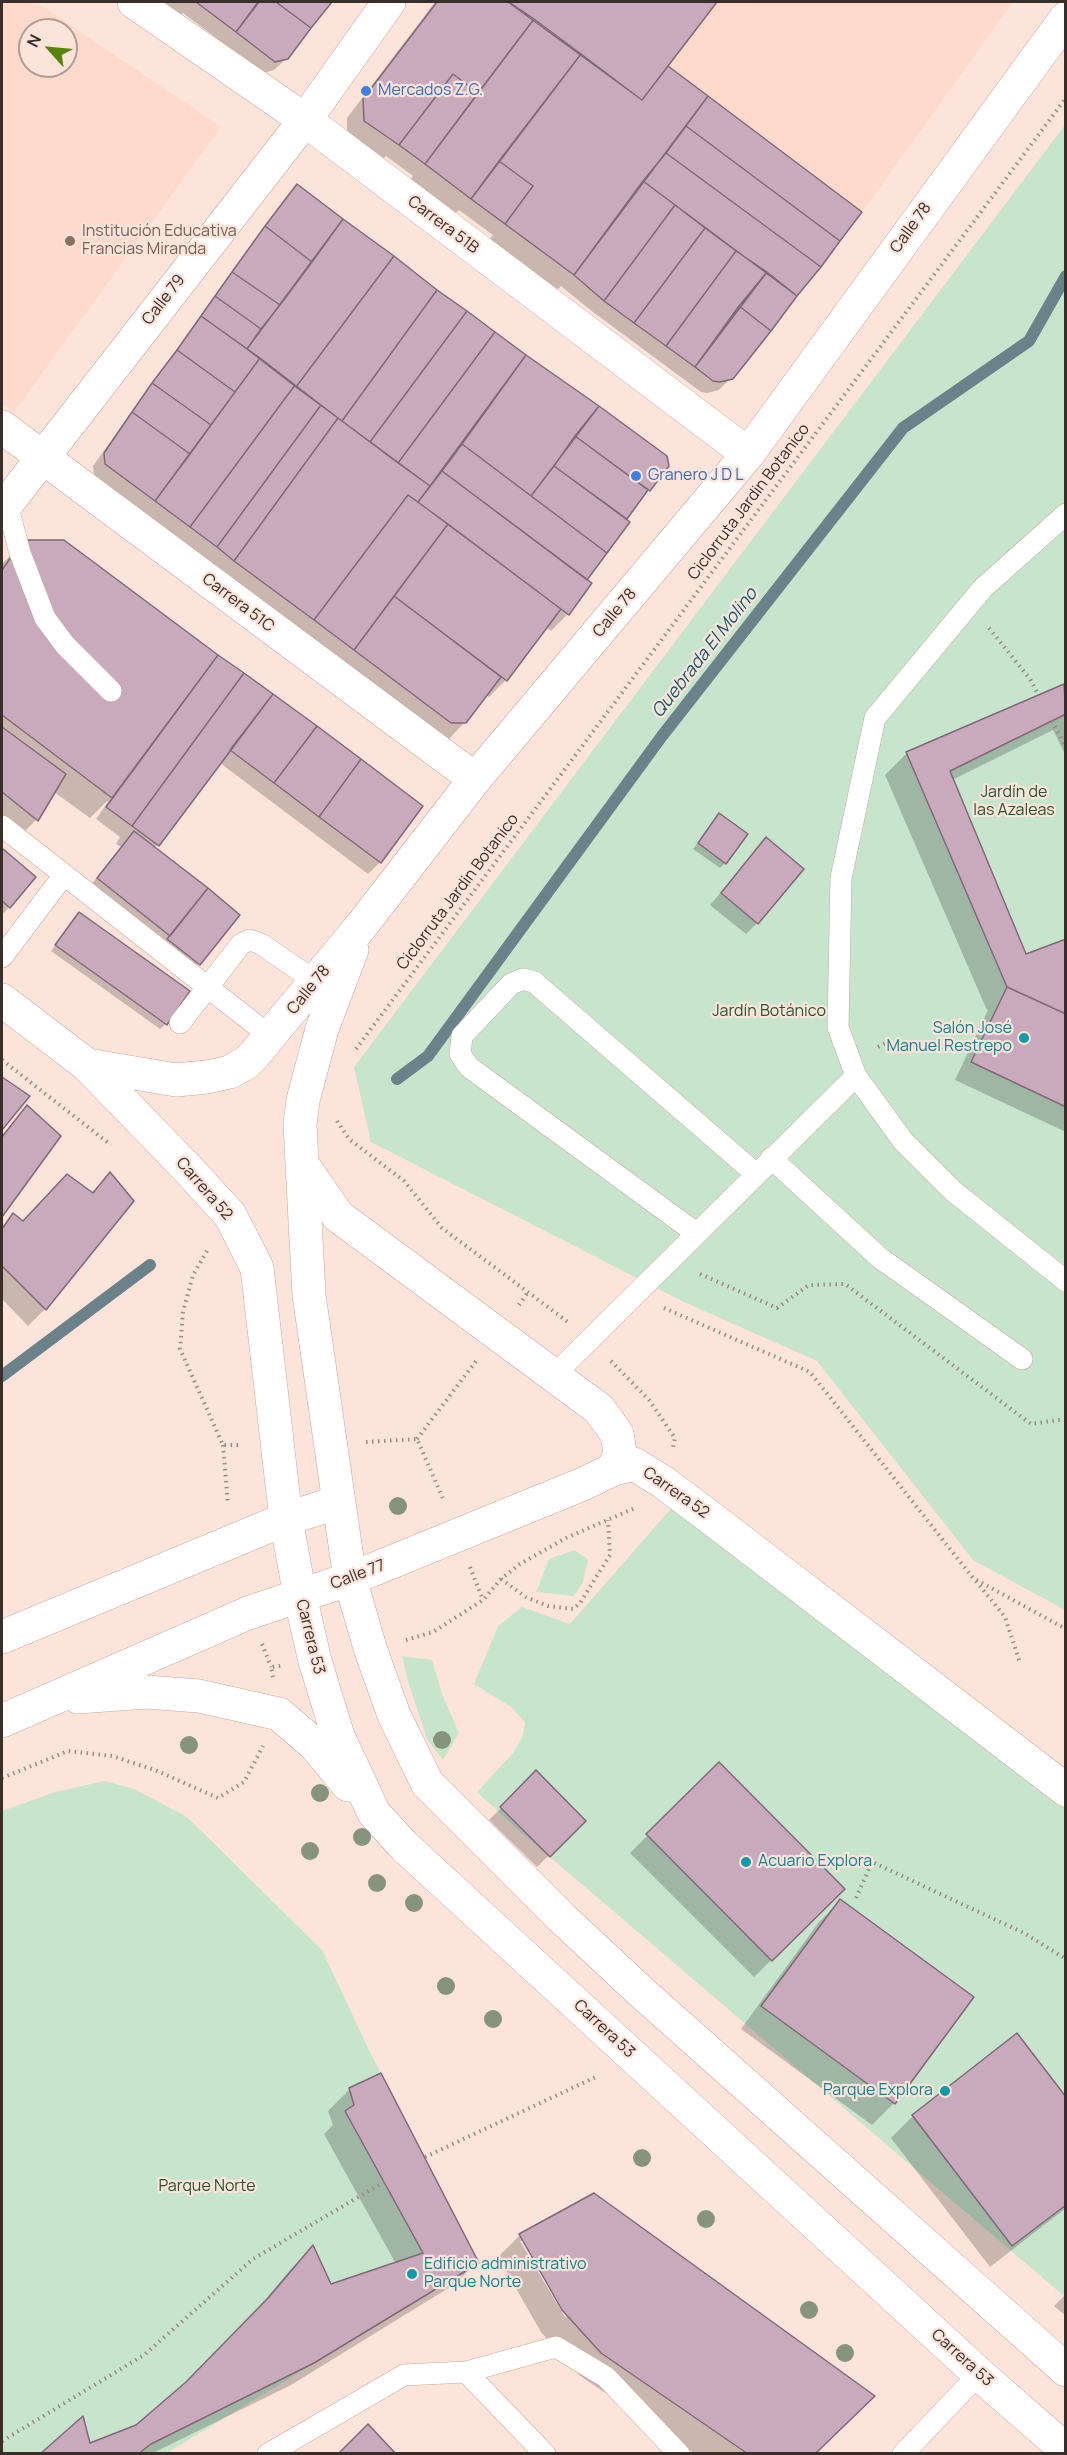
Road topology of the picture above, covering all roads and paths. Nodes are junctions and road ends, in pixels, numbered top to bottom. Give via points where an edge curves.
1 (134, 2) edge
2 (389, 2) edge
3 (1065, 18) edge
4 (1065, 98) edge
5 (305, 120) junction
6 (2, 427) edge
7 (748, 454) junction
8 (42, 457) junction
9 (4, 507) edge
10 (1065, 514) edge
11 (970, 603) junction
12 (111, 691) dead end
13 (1038, 695) dead end
14 (1052, 721) dead end
15 (1065, 747) edge
16 (475, 779) junction
17 (2, 826) edge
18 (64, 875) junction
19 (362, 925) junction
20 (2, 957) edge
21 (315, 981) junction
22 (207, 988) junction
23 (2, 1000) edge
24 (180, 1023) dead end
25 (270, 1036) junction
26 (946, 1048) dead end
27 (350, 1057) dead end
28 (87, 1065) junction
29 (853, 1067) junction
30 (334, 1110) dead end
31 (771, 1158) junction
32 (302, 1164) junction
33 (756, 1174) junction
34 (696, 1233) junction
35 (670, 1258) junction
36 (1065, 1281) edge
37 (528, 1292) junction
38 (634, 1294) junction
39 (497, 1334) junction
40 (589, 1338) junction
41 (1022, 1359) dead end
42 (554, 1375) junction
43 (1065, 1419) edge
44 (417, 1439) dead end
45 (614, 1468) junction
46 (663, 1482) junction
47 (338, 1502) junction
48 (286, 1519) junction
49 (608, 1520) junction
50 (973, 1578) junction
51 (350, 1579) junction
52 (501, 1579) junction
53 (300, 1596) junction
54 (483, 1600) dead end
55 (1065, 1629) edge
56 (2, 1636) edge
57 (1020, 1663) dead end
58 (55, 1699) junction
59 (2, 1721) edge
60 (2, 1778) edge
61 (1065, 1790) edge
62 (218, 1798) dead end
63 (374, 1813) junction
64 (856, 1898) dead end
65 (1065, 1959) edge
66 (598, 2076) dead end
67 (425, 2157) dead end
68 (384, 2182) dead end
69 (1065, 2370) edge
70 (466, 2372) junction
71 (979, 2374) junction
72 (2, 2441) edge
73 (1065, 2450) edge
74 (268, 2454) edge
75 (545, 2454) edge
76 (679, 2454) edge
77 (903, 2454) edge

1 - 5 main road, Carrera 51B
2 - 5 main road, Calle 79
3 - 7 main road, Calle 78
4 - 27 path, Ciclorruta Jardin Botanico
5 - 7 main road, Carrera 51B
5 - 8 main road, Calle 79
6 - 8 main road, Carrera 51C
7 - 16 main road, Calle 78
8 - 9 main road, Calle 79
8 - 16 main road, Carrera 51C
9 - 12 lane via 45,618 65,645
10 - 11 lane
11 - 13 path via 1030,679
11 - 29 lane via 875,718 841,878 838,1027
14 - 15 path
16 - 19 main road, Calle 78
17 - 18 lane
18 - 20 lane
18 - 22 lane
19 - 21 main road, Calle 78
19 - 32 main road via 322,1029 305,1094 300,1124
21 - 22 lane via 250,940 241,944
21 - 25 main road, Calle 78
22 - 24 lane
22 - 25 lane
23 - 28 main road, Carrera 52
25 - 28 main road, Calle 78 via 246,1064 207,1077 176,1080
26 - 29 path via 886,1043
28 - 48 main road, Carrera 52 via 230,1215 257,1268
29 - 31 lane
29 - 36 lane via 903,1141 953,1191
30 - 37 path via 349,1139 404,1181 442,1228
31 - 33 lane
31 - 41 lane via 880,1257
32 - 39 main road via 338,1216
32 - 47 main road via 309,1295
33 - 34 lane
33 - 34 lane via 534,982 523,979 511,984 462,1036 460,1054 469,1067
34 - 35 lane
35 - 38 lane
35 - 43 path via 777,1308 809,1285 845,1284 1031,1424
37 - 39 path
37 - 40 path
38 - 40 lane
38 - 50 path via 810,1372
39 - 42 main road
39 - 44 path
40 - 42 lane
40 - 46 path via 649,1400 675,1438
42 - 45 main road via 598,1409 617,1434 620,1452
45 - 46 main road, Carrera 52 via 634,1464
45 - 51 main road, Calle 77
46 - 49 path via 653,1500
46 - 61 main road, Carrera 52
47 - 48 main road
47 - 51 main road
48 - 53 main road, Carrera 53
48 - 56 main road
49 - 52 path via 566,1538
49 - 52 path via 610,1555 573,1609 548,1606 526,1597
50 - 55 path
50 - 57 path via 1005,1617
51 - 53 main road, Calle 77
51 - 69 main road via 394,1715 427,1783 639,1990
52 - 54 path
53 - 58 main road, Calle 77 via 248,1613
53 - 63 main road, Carrera 53 via 338,1736
58 - 59 main road, Calle 77
58 - 63 main road via 146,1692 199,1696 279,1714 315,1745
60 - 62 path via 68,1751 112,1756
63 - 71 main road, Carrera 53 via 413,1854
64 - 65 path via 872,1862 1024,1933
66 - 67 path
68 - 72 path via 253,2259 144,2355
70 - 74 lane via 404,2375
70 - 75 lane
70 - 76 lane via 556,2347 606,2377
71 - 73 main road, Carrera 53
71 - 77 lane

